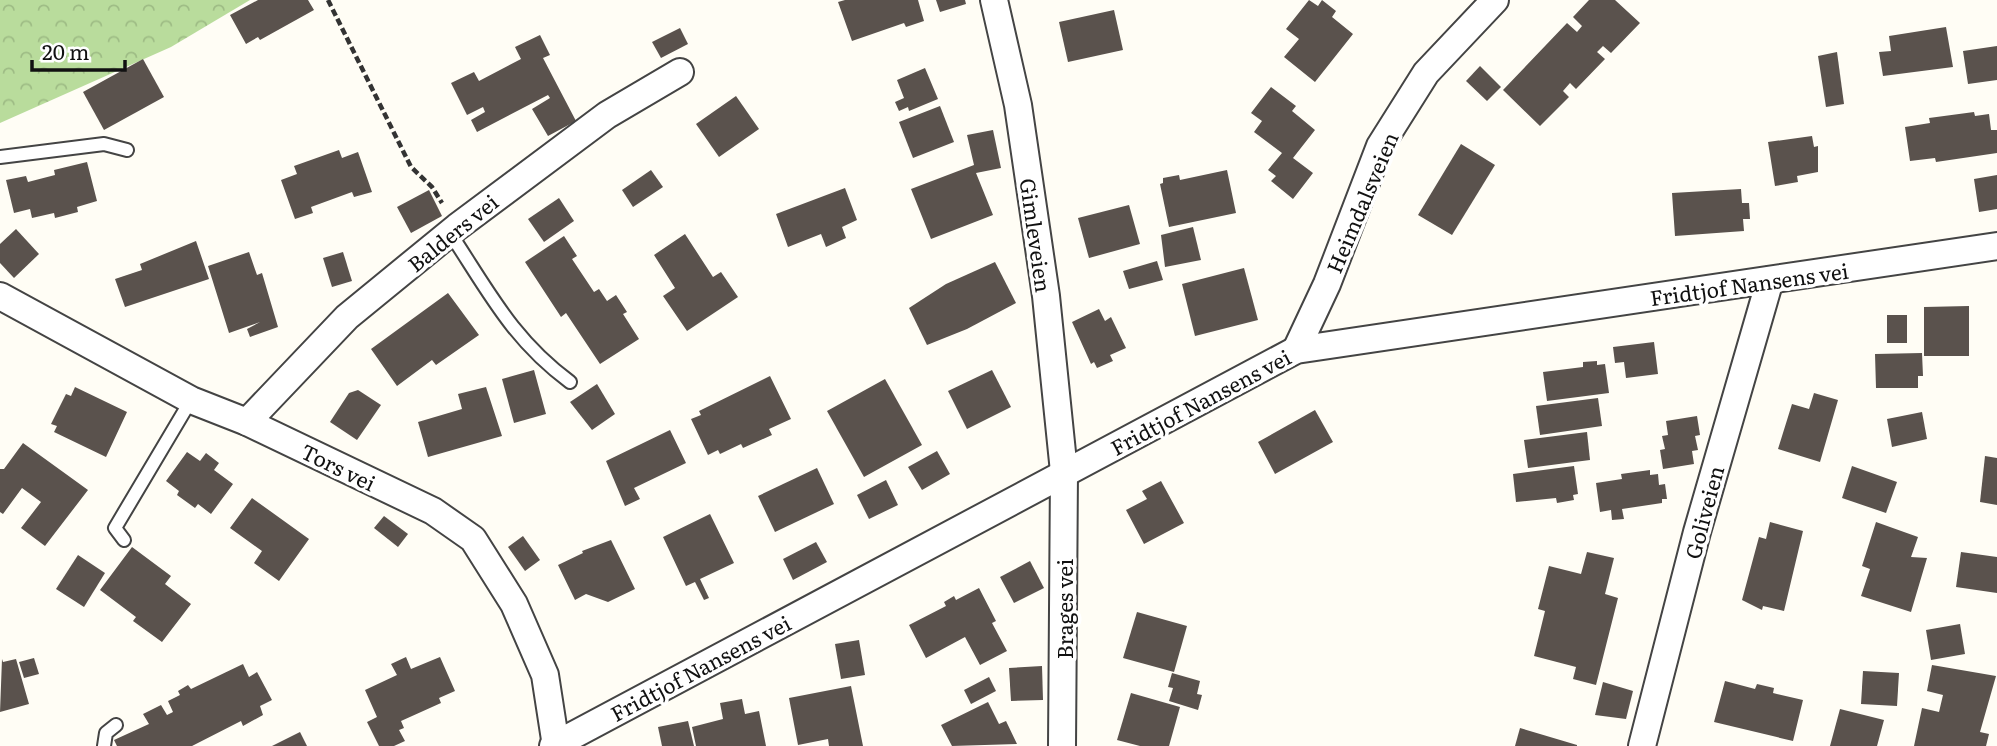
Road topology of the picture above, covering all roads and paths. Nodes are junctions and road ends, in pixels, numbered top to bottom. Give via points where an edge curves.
1 (328, 0) edge
2 (994, 0) edge
3 (1495, 0) edge
4 (680, 72) dead end
5 (127, 150) dead end
6 (0, 157) edge
7 (454, 230) junction
8 (1997, 246) edge
9 (1770, 279) junction
10 (0, 296) edge
11 (1296, 350) junction
12 (570, 382) dead end
13 (191, 400) junction
14 (247, 422) junction
15 (1064, 472) junction
16 (124, 540) dead end
17 (116, 724) dead end
18 (555, 745) edge
19 (104, 746) edge
20 (1062, 746) edge
21 (1642, 746) edge

1 - 7 path via 411,167 432,187
2 - 15 street, Gimleveien via 1018,105 1046,296
3 - 11 street, Heimdalsveien via 1426,73 1380,146 1327,284
4 - 7 street, Balders vei via 607,115
5 - 6 lane via 104,144
7 - 12 lane via 515,334 537,358
7 - 14 street, Balders vei via 347,317
8 - 9 street, Fridtjof Nansens vei
9 - 11 street, Fridtjof Nansens vei
9 - 21 street, Goliveien via 1697,532
10 - 13 street, Tors vei
11 - 15 street, Fridtjof Nansens vei
13 - 14 street, Tors vei
13 - 16 lane via 115,528
14 - 18 street, Tors vei via 433,511 473,539 514,604 545,675
15 - 18 street, Fridtjof Nansens vei
15 - 20 street, Brages vei
17 - 19 lane via 106,733

